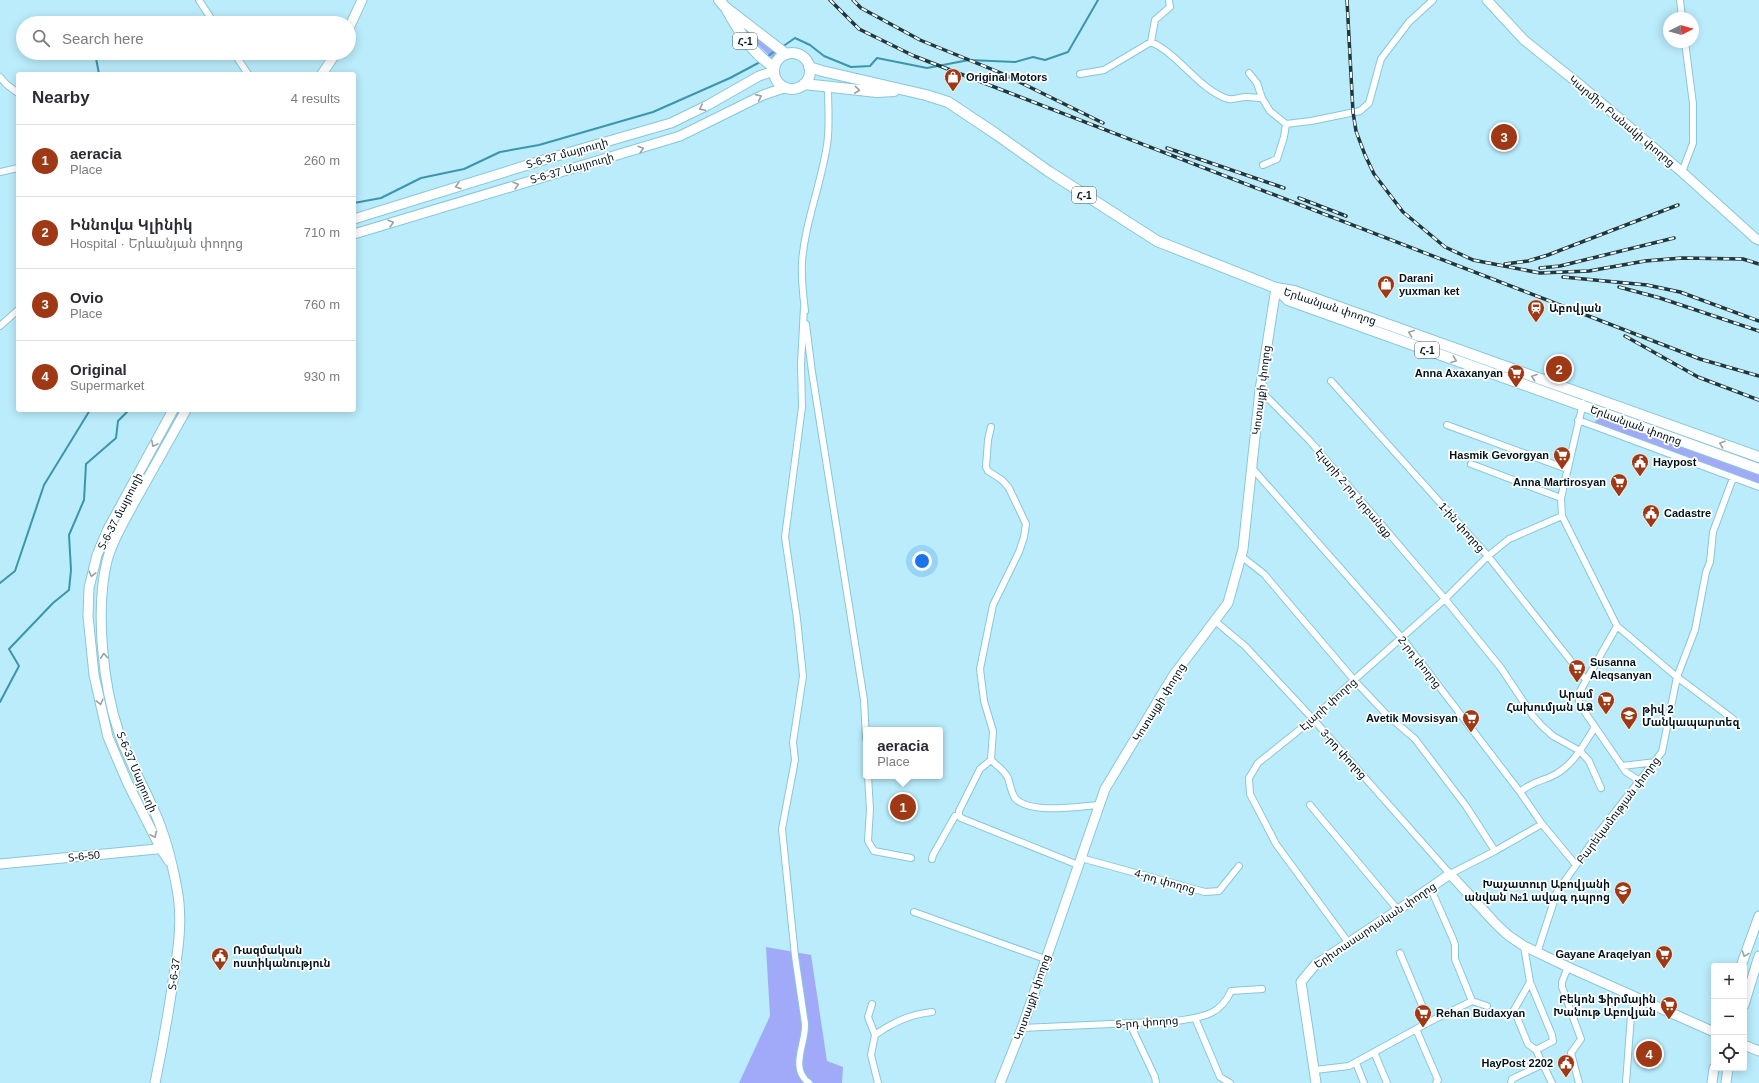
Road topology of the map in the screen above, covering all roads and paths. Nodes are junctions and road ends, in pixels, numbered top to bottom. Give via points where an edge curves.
1 (199, 0) edge
2 (362, 0) edge
3 (1169, 0) edge
4 (1433, 0) edge
5 (1487, 0) edge
6 (1680, 0) edge
7 (722, 4) edge
8 (1681, 12) edge
9 (209, 16) edge
10 (355, 16) edge
11 (1151, 42) junction
12 (1686, 48) edge
13 (786, 54) junction
14 (239, 60) edge
15 (331, 60) edge
16 (809, 67) junction
17 (774, 69) junction
18 (247, 72) edge
19 (323, 72) edge
20 (1249, 73) dead end
21 (1080, 74) dead end
22 (0, 77) edge
23 (804, 84) junction
24 (828, 87) junction
25 (784, 88) junction
26 (900, 90) junction
27 (16, 92) edge
28 (1262, 98) junction
29 (1286, 124) junction
30 (1263, 165) dead end
31 (16, 168) edge
32 (0, 172) edge
33 (1682, 172) junction
34 (356, 218) edge
35 (356, 233) edge
36 (1759, 240) edge
37 (1276, 288) junction
38 (804, 307) junction
39 (16, 312) edge
40 (0, 326) edge
41 (1331, 381) dead end
42 (1260, 390) junction
43 (1586, 396) junction
44 (1582, 406) junction
45 (172, 412) edge
46 (185, 412) edge
47 (1578, 420) junction
48 (1447, 425) dead end
49 (991, 427) dead end
50 (1759, 457) edge
51 (144, 464) junction
52 (1471, 464) dead end
53 (1252, 468) junction
54 (153, 469) junction
55 (1567, 469) junction
56 (1759, 469) edge
57 (1733, 478) junction
58 (1759, 487) edge
59 (1560, 498) junction
60 (1562, 516) junction
61 (1241, 556) junction
62 (1488, 556) junction
63 (1445, 599) junction
64 (1215, 621) junction
65 (1617, 626) junction
66 (1402, 638) junction
67 (1677, 677) junction
68 (1354, 680) junction
69 (1586, 680) junction
70 (1313, 719) junction
71 (1733, 719) dead end
72 (865, 727) edge
73 (1596, 727) junction
74 (119, 733) junction
75 (108, 737) junction
76 (1580, 751) junction
77 (991, 760) junction
78 (1656, 762) junction
79 (1622, 766) junction
80 (868, 779) edge
81 (1640, 781) junction
82 (1601, 788) dead end
83 (1520, 792) junction
84 (1099, 805) junction
85 (1310, 805) dead end
86 (959, 815) junction
87 (1542, 824) junction
88 (165, 848) junction
89 (1496, 851) junction
90 (911, 858) dead end
91 (932, 859) dead end
92 (1080, 861) junction
93 (0, 864) edge
94 (172, 865) joint
95 (1576, 865) junction
96 (1239, 866) dead end
97 (1450, 874) junction
98 (1430, 887) junction
99 (1398, 910) junction
100 (914, 912) dead end
101 (1759, 916) edge
102 (1348, 942) junction
103 (1524, 946) junction
104 (1537, 952) junction
105 (1400, 953) dead end
106 (1759, 956) edge
107 (1045, 959) junction
108 (1742, 963) edge
109 (1568, 967) junction
110 (1530, 982) junction
111 (1262, 989) dead end
112 (1638, 998) junction
113 (1746, 999) edge
114 (1472, 1001) junction
115 (872, 1004) dead end
116 (1487, 1006) dead end
117 (932, 1012) dead end
118 (1195, 1018) junction
119 (1429, 1022) junction
120 (1130, 1024) junction
121 (1022, 1028) junction
122 (1416, 1029) junction
123 (1711, 1031) edge
124 (875, 1035) junction
125 (1747, 1046) edge
126 (1536, 1050) junction
127 (1759, 1051) edge
128 (1374, 1052) junction
129 (1356, 1063) junction
130 (1543, 1064) junction
131 (1315, 1070) junction
132 (1714, 1071) edge
133 (1728, 1071) edge
134 (155, 1083) edge
135 (809, 1083) edge
136 (878, 1083) edge
137 (1000, 1083) edge
138 (1156, 1083) edge
139 (1230, 1083) edge
140 (1316, 1083) edge
141 (1364, 1083) edge
142 (1386, 1083) edge
143 (1436, 1083) edge
144 (1512, 1083) edge
145 (1552, 1083) edge
146 (1579, 1083) edge
147 (1626, 1083) edge
148 (1712, 1083) edge
149 (1726, 1083) edge

1 - 9 street
2 - 10 main road
3 - 11 street via 1170,7 1155,20
4 - 29 street via 1409,22 1381,59 1369,103 1360,111
5 - 33 main road, Կարմիր Բանակի փողոց via 1524,40
6 - 8 street
7 - 13 main road, Հ-1
7 - 17 main road, Հ-1 via 742,38
11 - 21 street via 1104,70
11 - 28 street via 1164,48 1218,95 1230,100
12 - 33 street via 1693,104 1693,143
13 - 16 main road, Հ-1 via 804,58
13 - 17 main road via 777,61
14 - 18 street
15 - 19 main road
16 - 23 main road via 809,76
16 - 26 main road, Հ-1
17 - 25 main road, Հ-1 via 776,81
17 -> 34 main road, Տ-6-37 մայրուղի via 671,123
20 - 28 street via 1257,83
22 - 27 street
23 - 24 main road, Հ-1
23 - 25 main road, Հ-1 via 795,89
24 -> 26 main road, Հ-1 via 877,92
24 - 38 street via 827,144 802,261
35 -> 25 main road, Տ-6-37 Մայրուղի via 680,136 763,95
26 - 37 main road, Հ-1 via 948,102 1048,172 1157,241
28 - 29 street via 1270,111
29 - 30 street via 1277,159
31 - 32 street
33 - 36 main road, Կարմիր Բանակի փողոց
37 - 42 main road, Կոտայքի փողոց
43 -> 37 main road, Երևանյան փողոց / Հ-1 via 1294,291
37 -> 44 main road, Երևանյան փողոց / Հ-1 via 1288,300
38 - 72 street via 864,700
38 - 135 street via 802,407 785,537 798,619 803,676 793,742 795,760 782,828 806,1033 798,1068
39 - 40 street
41 - 62 street, 1-ին փողոց
42 - 53 main road, Կոտայքի փողոց
42 - 63 street, Էլարի 2-րդ նրբանցք via 1310,441
43 - 44 street
50 -> 43 main road, Երևանյան փողոց / Հ-1
44 - 47 street
44 - 56 main road, Երևանյան փողոց / Հ-1
45 -> 51 main road, Տ-6-37 մայրուղի / Տ-6-37
46 - 54 main road, Տ-6-37 Մայրուղի / Տ-6-37
47 - 55 street
47 - 57 street
48 - 55 street
49 - 77 street via 986,468 1008,488 1026,524 1019,552 994,605 980,669 984,701 993,732
51 - 54 main road
51 -> 75 main road, Տ-6-37 մայրուղի / Տ-6-37 via 107,531 97,555 89,588 89,624 94,675
52 - 59 street
53 - 61 main road, Կոտայքի փողոց
53 - 66 street, 2-րդ փողոց
74 -> 54 main road, Տ-6-37 Մայրուղի / Տ-6-37 via 106,674 103,587 107,560 116,536
55 - 59 street
57 - 58 street
57 - 67 street, Բարեկամության փողոց via 1713,532 1710,562 1695,630
59 - 60 street
60 - 62 street, Էլարի փողոց via 1509,539
60 - 65 street
61 - 64 main road, Կոտայքի փողոց via 1228,603
61 - 68 street via 1264,574
62 - 63 street, Էլարի փողոց
62 - 69 street, 1-ին փողոց
63 - 66 street, Էլարի փողոց
63 - 76 street, Էլարի 2-րդ նրբանցք via 1502,668 1533,716 1553,736
64 - 70 street, 3-րդ փողոց via 1245,646
64 - 84 main road, Կոտայքի փողոց via 1173,676 1105,789
65 - 67 street
65 - 69 street
66 - 68 street, Էլարի փողոց
66 - 83 street, 2-րդ փողոց
67 - 71 street
67 - 78 street, Բարեկամության փողոց via 1662,752
68 - 70 street, Էլարի փողոց
68 - 89 street via 1387,715 1415,739 1466,806
69 - 73 street via 1579,701
70 - 97 street, 3-րդ փողոց
70 - 102 street, Էլարի փողոց via 1258,763 1249,778 1250,794 1276,844
73 - 76 street
73 - 79 street
74 - 75 main road
74 - 88 main road, Տ-6-37 Մայրուղի / Տ-6-37 via 153,808
75 -> 88 main road, Տ-6-37 մայրուղի / Տ-6-37 via 128,784
76 - 82 street via 1589,761
76 - 83 street via 1573,761 1555,775 1533,782
77 - 84 street via 1007,776 1013,796 1019,802 1042,808
77 - 86 street via 980,769
78 - 79 street
78 - 81 street, Բարեկամության փողոց
79 - 81 street via 1632,777
80 - 90 street via 868,841 874,851
81 - 95 street, Բարեկամության փողոց
83 - 87 street, 2-րդ փողոց
84 - 92 main road, Կոտայքի փողոց
85 - 99 street
86 - 91 street via 955,816
86 - 92 street, 4-րդ փողոց via 961,818
87 - 89 street, Երիտասարդական փողոց
87 - 95 street, 2-րդ փողոց
88 - 93 main road, Տ-6-50 / Տ-6-50
88 - 94 main road, Տ-6-37 մայրուղի / Տ-6-37
89 - 97 street, Երիտասարդական փողոց
92 - 96 street, 4-րդ փողոց via 1205,892 1219,891
92 - 107 main road, Կոտայքի փողոց
94 - 134 main road, Տ-6-37 / Տ-6-37 via 178,891 180,922 168,1016
95 - 104 street, Բարեկամության փողոց via 1557,892
97 - 98 main road, Երիտասարդական փողոց
97 - 103 main road via 1497,926
98 - 99 main road, Երիտասարդական փողոց
98 - 114 street via 1453,939 1455,959
99 - 102 main road, Երիտասարդական փողոց
100 - 107 street
101 -> 108 main road
102 - 131 main road, Երիտասարդական փողոց via 1315,965 1300,982
103 - 104 main road
103 - 110 street
104 - 109 main road
105 - 119 street
106 - 113 main road
107 - 121 main road, Կոտայքի փողոց
109 - 112 main road
109 - 146 street via 1562,987 1581,1039 1571,1053
110 - 126 street via 1514,1010 1528,1044
110 - 126 street via 1553,1042
111 - 118 street, 5-րդ փողոց via 1231,991 1221,1008
112 - 123 main road
112 - 147 street via 1632,1015
114 - 116 street
114 - 119 street
115 - 124 street via 868,1017
117 - 124 street via 920,1013 891,1023
118 - 120 street, 5-րդ փողոց
118 - 139 street via 1220,1077
119 - 122 street
120 - 121 street, 5-րդ փողոց
120 - 138 street
121 - 137 main road, Կոտայքի փողոց
122 - 128 street
122 - 143 street via 1438,1080
124 - 136 street via 871,1055
125 - 127 main road
126 - 130 street
128 - 129 street
128 - 142 street
129 - 131 street
129 - 141 street
130 - 144 street via 1512,1079
130 - 145 street
131 - 140 main road, Երիտասարդական փողոց
132 - 148 main road
133 - 149 main road

